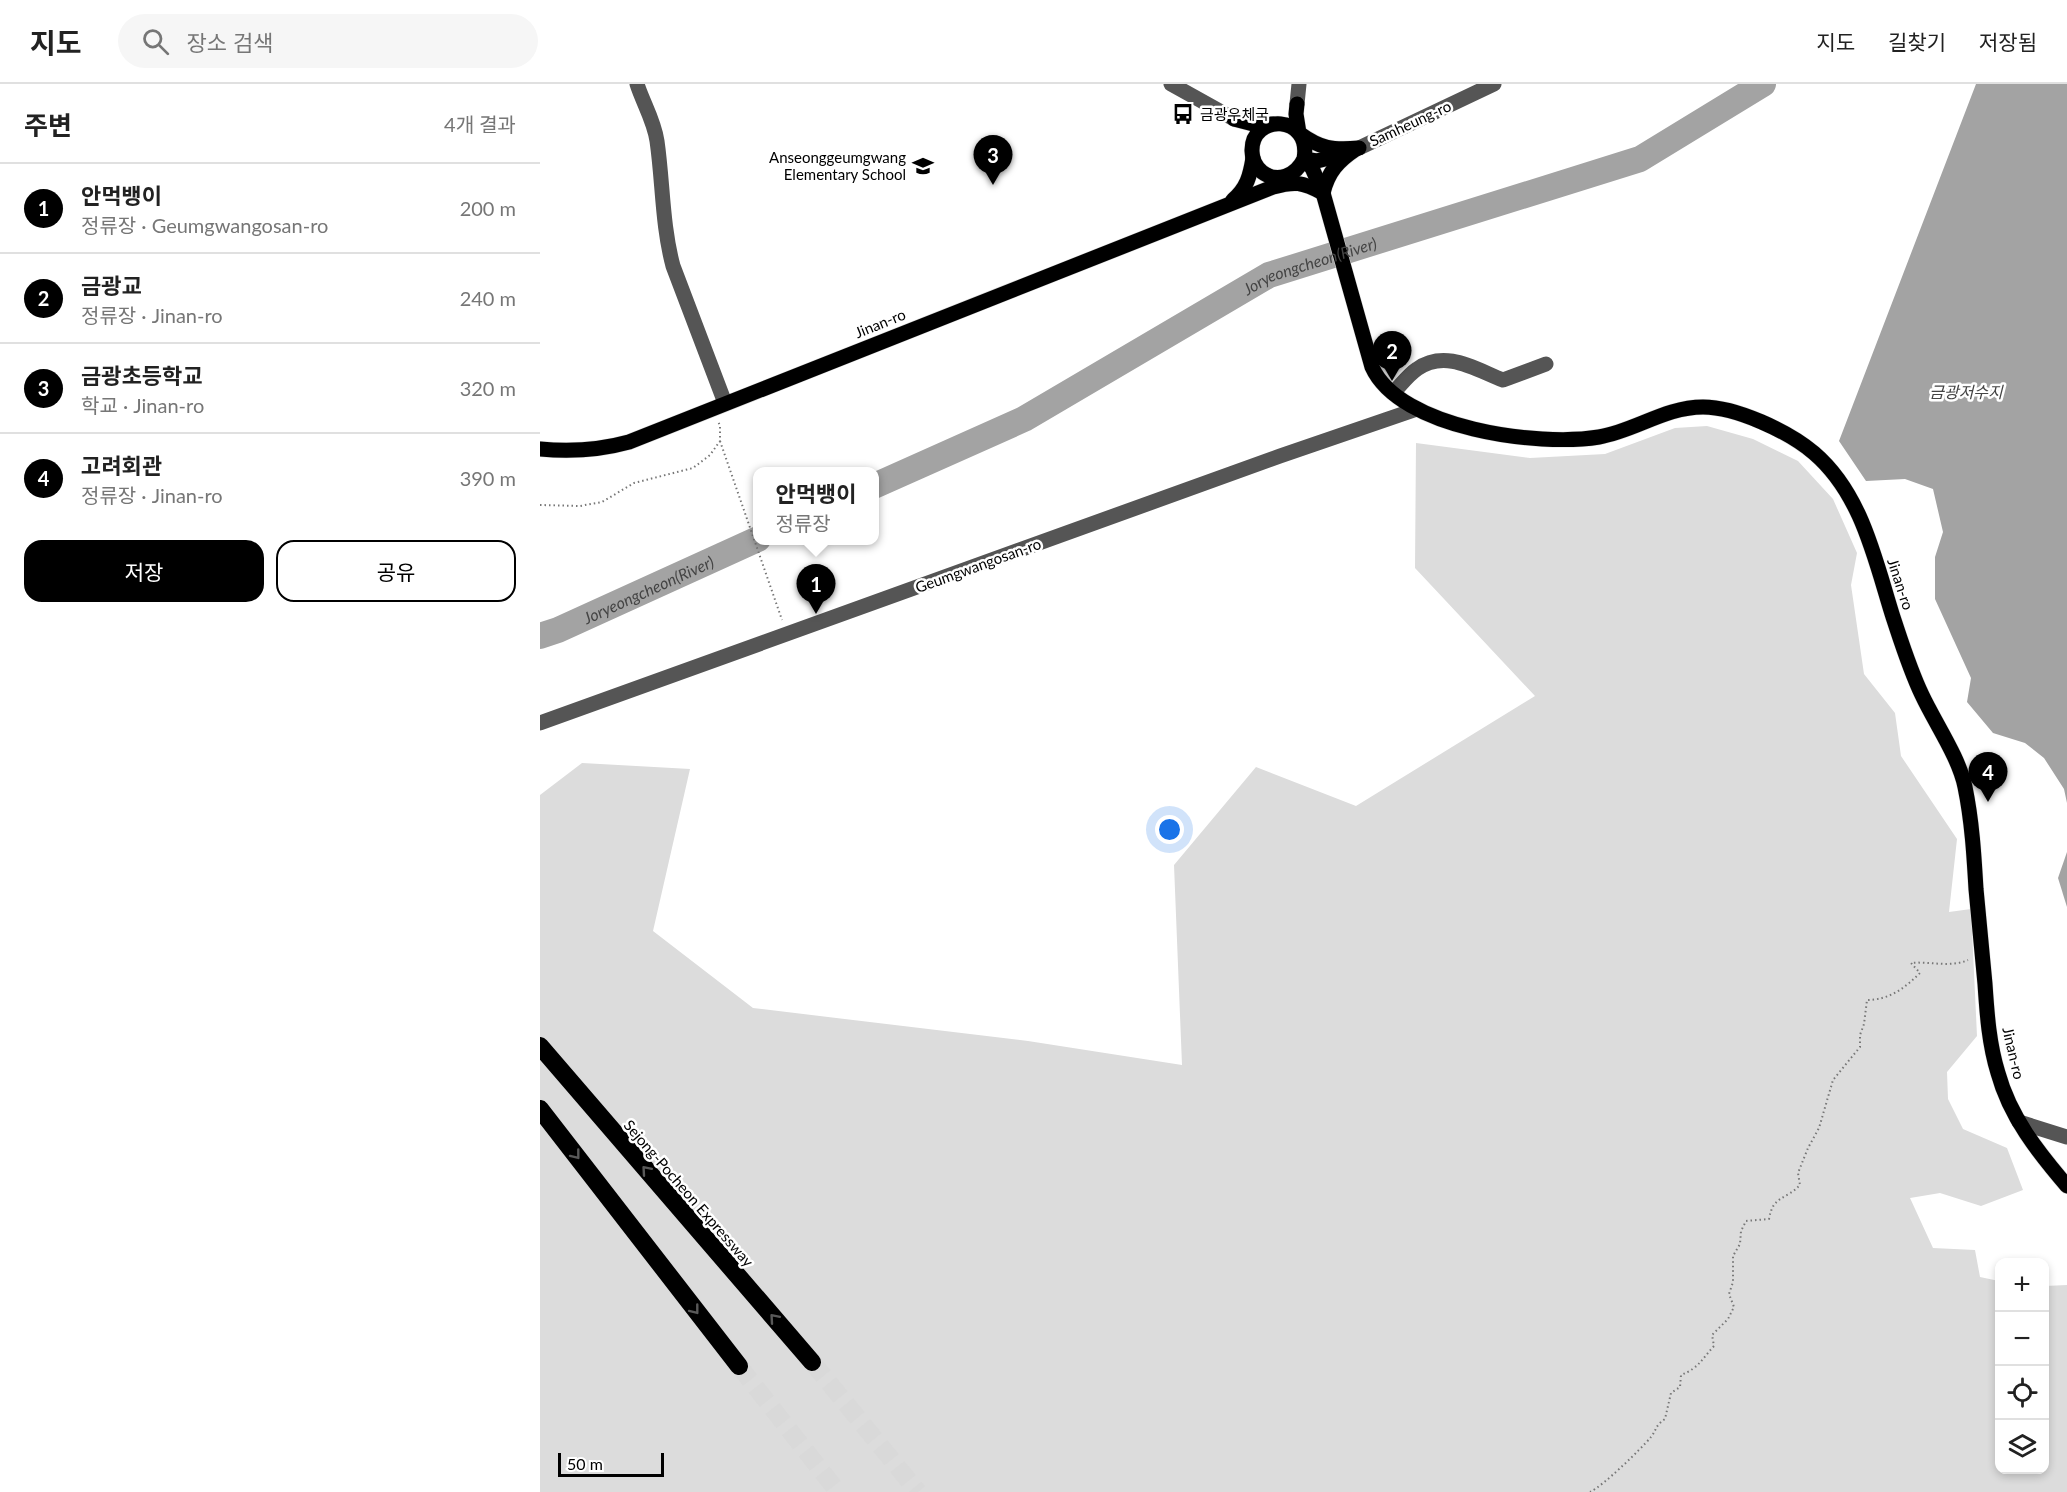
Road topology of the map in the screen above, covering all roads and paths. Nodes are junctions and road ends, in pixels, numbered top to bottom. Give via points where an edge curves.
1 (637, 84) edge
2 (1171, 84) edge
3 (1299, 84) edge
4 (1494, 84) edge
5 (1298, 104) junction
6 (1234, 119) junction
7 (1273, 124) junction
8 (1299, 133) junction
9 (1359, 148) junction
10 (1252, 154) junction
11 (1304, 159) junction
12 (1282, 177) junction
13 (1323, 193) junction
14 (1247, 197) junction
15 (1229, 204) junction
16 (1546, 364) dead end
17 (1393, 393) junction
18 (719, 406) junction
19 (1417, 409) junction
20 (720, 441) junction
21 (540, 448) edge
22 (540, 505) edge
23 (753, 538) edge
24 (756, 545) edge
25 (784, 624) dead end
26 (540, 723) edge
27 (1970, 960) dead end
28 (540, 1046) edge
29 (540, 1109) edge
30 (2019, 1122) junction
31 (2067, 1137) edge
32 (2067, 1186) edge
33 (812, 1362) tunnel mouth
34 (739, 1366) tunnel mouth
35 (1590, 1492) edge

1 - 18 street via 657,141 667,243
2 - 6 street
3 - 5 street
4 - 9 street, Samheung-ro
5 - 7 main road via 1287,117
5 - 8 main road
6 - 7 main road via 1261,126
6 - 10 main road via 1246,135
7 - 8 main road via 1287,125
7 - 10 main road via 1258,133
8 - 9 main road via 1325,148
8 - 11 main road via 1306,150
9 - 11 main road via 1328,159
9 - 13 main road via 1335,165
10 - 12 main road via 1261,171
10 - 15 main road via 1247,184
11 - 12 main road via 1297,171
11 - 13 main road
12 - 13 main road via 1303,178
12 - 14 main road
13 - 14 main road via 1296,182
13 - 17 main road, Jinan-ro via 1372,367 1377,379
14 - 15 main road, Jinan-ro
15 - 18 main road, Jinan-ro
16 - 17 street via 1503,380 1442,359 1417,369
17 - 19 main road, Jinan-ro
18 - 20 path
18 - 21 main road, Jinan-ro via 606,448
19 - 26 street, Geumgwangosan-ro
19 - 30 main road, Jinan-ro via 1480,430 1573,439 1602,436 1683,408 1727,410 1785,434 1812,451 1829,468 1857,510 1907,662 1965,782 1988,1024 1998,1074
20 - 22 path via 693,468 634,483 602,502
20 - 23 path
24 - 25 path
27 - 35 path via 1958,964 1911,963 1920,973 1912,982 1881,1000 1867,1000 1860,1047 1833,1080 1819,1128 1798,1173 1800,1185 1792,1194 1778,1198 1769,1219 1746,1221 1741,1230 1740,1244 1733,1256 1729,1294 1734,1307 1712,1335 1714,1346 1700,1364 1681,1375 1680,1387 1671,1393 1665,1419 1656,1425 1652,1436
33 -> 28 highway, Sejong-Pocheon Expressway
29 -> 34 highway
30 - 31 street
30 - 32 main road, Jinan-ro via 2032,1145

